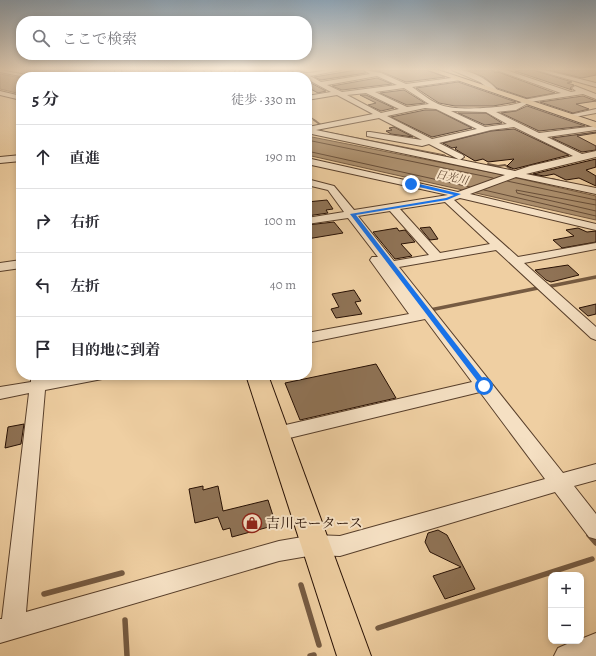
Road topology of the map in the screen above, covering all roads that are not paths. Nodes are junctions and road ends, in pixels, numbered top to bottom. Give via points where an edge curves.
1 (353, 101) edge
2 (388, 101) edge
3 (430, 101) edge
4 (526, 101) joint
5 (439, 106) junction
6 (407, 110) junction
7 (487, 110) junction
8 (596, 111) edge
9 (380, 115) junction
10 (569, 116) junction
11 (312, 120) edge
12 (515, 125) junction
13 (325, 126) junction
14 (596, 127) edge
15 (312, 129) edge
16 (348, 130) dead end
17 (483, 130) junction
18 (312, 131) edge
19 (363, 133) dead end
20 (540, 135) junction
21 (431, 141) junction
22 (595, 155) edge
23 (580, 157) junction
24 (16, 158) edge
25 (0, 160) edge
26 (312, 162) edge
27 (465, 163) junction
28 (514, 174) junction
29 (312, 183) edge
30 (312, 188) edge
31 (596, 191) edge
32 (460, 194) junction
33 (447, 199) junction
34 (393, 208) junction
35 (348, 215) junction
36 (312, 220) edge
37 (596, 227) edge
38 (498, 246) junction
39 (596, 246) edge
40 (438, 257) junction
41 (515, 261) junction
42 (16, 265) edge
43 (391, 265) junction
44 (0, 267) edge
45 (423, 315) junction
46 (596, 335) edge
47 (312, 337) edge
48 (259, 380) edge
49 (39, 381) edge
50 (484, 386) junction
51 (0, 393) edge
52 (277, 434) junction
53 (596, 472) edge
54 (560, 482) junction
55 (596, 530) edge
56 (314, 545) junction
57 (6, 629) edge
58 (596, 645) edge
59 (354, 656) edge
60 (566, 656) edge

1 - 9 street
2 - 6 street
3 - 5 street
4 - 7 street via 513,108
4 - 10 main road
5 - 6 street
5 - 7 street via 467,111
5 - 17 street
6 - 9 street
7 - 12 street
8 - 10 street
9 - 13 street
9 - 21 street
10 - 14 main road
11 - 13 street
12 - 17 street
12 - 20 street
13 - 15 street
13 - 16 street
14 - 20 street
17 - 21 street
18 - 27 street
19 - 21 street via 422,143
20 - 23 street
21 - 27 street via 465,160
22 - 23 street
23 - 28 street
24 - 25 street
26 - 32 street
27 - 28 street
28 - 31 street
28 - 32 street
29 - 35 street via 331,188
30 - 35 street via 323,191
32 - 33 street
32 - 37 street
33 - 34 street
33 - 38 street
34 - 35 street
34 - 40 street
35 - 36 street
35 - 43 street
35 - 45 street
38 - 40 street
38 - 41 street
39 - 41 street
40 - 43 street
41 - 46 street
42 - 44 street
43 - 45 street
45 - 47 street
45 - 50 street
48 - 52 highway
49 - 51 street
49 - 57 street
50 - 52 street
50 - 54 street
52 - 56 highway
53 - 54 street
54 - 55 street
54 - 56 street via 340,546
56 - 57 street via 279,551
56 - 59 highway
58 - 60 street

